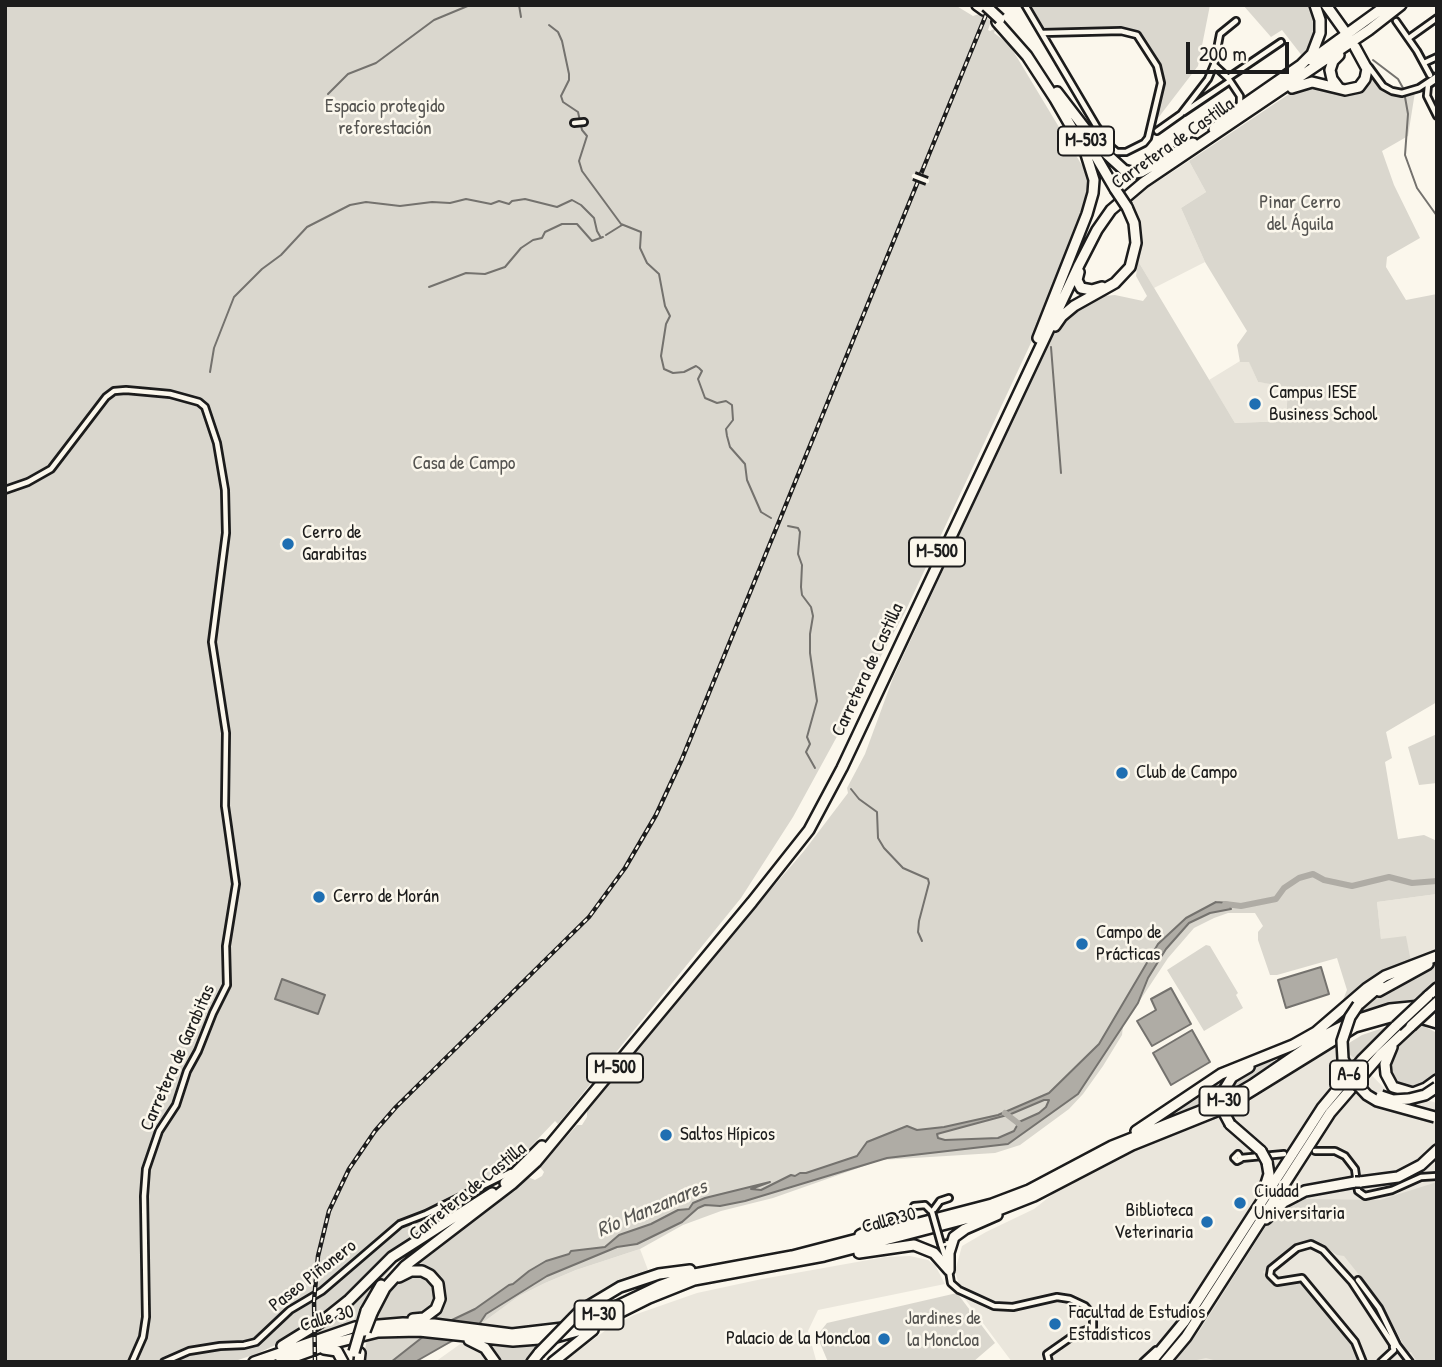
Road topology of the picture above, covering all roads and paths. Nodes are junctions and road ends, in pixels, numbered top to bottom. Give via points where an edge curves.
1 (1026, 5) edge
2 (1315, 5) edge
3 (1387, 5) edge
4 (1392, 5) edge
5 (1403, 5) edge
6 (983, 7) edge
7 (1326, 7) edge
8 (1437, 18) edge
9 (999, 20) junction
10 (1236, 21) dead end
11 (1396, 21) dead end
12 (1369, 30) junction
13 (1042, 33) junction
14 (1346, 33) dead end
15 (1409, 38) junction
16 (1281, 42) dead end
17 (1355, 47) dead end
18 (1437, 57) edge
19 (1365, 63) junction
20 (1424, 64) junction
21 (1214, 65) junction
22 (1430, 75) dead end
23 (1437, 77) edge
24 (1229, 80) junction
25 (1274, 84) junction
26 (1343, 89) junction
27 (1057, 92) junction
28 (1240, 96) junction
29 (1254, 99) junction
30 (1064, 114) junction
31 (1181, 114) junction
32 (1229, 115) junction
33 (1437, 116) edge
34 (584, 122) dead end
35 (574, 123) dead end
36 (1214, 129) junction
37 (1157, 131) dead end
38 (1197, 141) junction
39 (1160, 171) junction
40 (913, 175) dead end
41 (927, 181) dead end
42 (1113, 190) junction
43 (1125, 208) junction
44 (1097, 230) junction
45 (1038, 338) junction
46 (1028, 373) junction
47 (5, 490) edge
48 (839, 766) junction
49 (825, 796) junction
50 (1434, 960) edge
51 (1437, 988) edge
52 (1437, 1004) edge
53 (1360, 1006) junction
54 (1437, 1013) edge
55 (1437, 1025) edge
56 (1325, 1035) junction
57 (1399, 1037) junction
58 (1437, 1080) edge
59 (1437, 1087) edge
60 (1240, 1100) junction
61 (1436, 1118) edge
62 (1313, 1131) junction
63 (1112, 1146) junction
64 (1437, 1150) edge
65 (1315, 1151) dead end
66 (1284, 1154) dead end
67 (1241, 1158) dead end
68 (1437, 1158) edge
69 (1421, 1165) junction
70 (511, 1172) dead end
71 (1057, 1176) junction
72 (1437, 1177) edge
73 (1026, 1188) dead end
74 (492, 1193) junction
75 (1034, 1196) junction
76 (949, 1198) dead end
77 (914, 1206) dead end
78 (932, 1212) junction
79 (892, 1219) dead end
80 (1245, 1228) junction
81 (951, 1242) junction
82 (840, 1244) junction
83 (941, 1244) junction
84 (824, 1256) junction
85 (1230, 1268) junction
86 (949, 1269) junction
87 (709, 1270) junction
88 (1358, 1280) dead end
89 (643, 1301) junction
90 (1198, 1302) junction
91 (371, 1311) junction
92 (1179, 1323) joint
93 (355, 1327) junction
94 (461, 1336) junction
95 (319, 1348) junction
96 (1396, 1348) junction
97 (357, 1357) edge
98 (132, 1362) edge
99 (164, 1362) edge
100 (243, 1362) edge
101 (254, 1362) edge
102 (280, 1362) edge
103 (343, 1362) edge
104 (495, 1362) edge
105 (532, 1362) edge
106 (553, 1362) edge
107 (1049, 1362) edge
108 (1143, 1362) edge
109 (1151, 1362) edge
110 (1165, 1362) edge
111 (1363, 1362) edge
112 (1381, 1362) edge
113 (1410, 1362) edge

1 - 13 street
2 - 25 highway, M-500 via 1320,20 1315,49
3 - 25 highway, M-500
4 - 36 highway, Carretera de Castilla / M-500
5 - 12 highway, Carretera de Castilla / M-500
6 - 9 highway, M-503, bridge
7 - 14 highway
8 - 15 street
9 - 27 highway, M-503
9 - 30 highway, M-503
10 - 21 street via 1220,34
11 - 15 street
12 - 26 highway, M-500 via 1330,66 1332,79
12 - 39 highway, Carretera de Castilla / M-500
13 - 13 street via 1112,148 1126,152 1144,143 1161,83 1157,66 1137,35 1121,31
15 - 20 street
16 - 24 street
17 - 19 highway
18 - 20 street
19 - 23 street via 1392,91 1409,91
19 - 26 highway via 1363,82
20 - 22 street
21 - 24 street
21 - 31 street
23 - 33 street via 1428,85 1427,96
24 - 28 street
24 - 31 street
25 - 29 highway, M-500
26 - 39 highway, M-500 via 1316,82 1300,84 1220,138
27 - 38 highway via 1111,160 1130,172 1148,169
27 - 42 highway, M-503
28 - 29 street
28 - 32 street via 1240,106
29 - 32 highway, M-500
30 - 42 highway, M-503
30 - 45 highway, M-500 via 1089,160 1094,189
31 - 37 street
32 - 36 highway, M-500
34 - 35 street
36 - 38 highway, Carretera de Castilla / M-500
38 - 45 highway, Carretera de Castilla / M-500 via 1131,184 1107,206
39 - 44 highway, Carretera de Castilla / M-500 via 1119,201
40 - 41 street, bridge
42 - 43 highway, M-503, bridge
43 - 44 highway, M-500 via 1132,233 1130,260 1112,281 1086,290 1077,280
43 - 46 highway, M-503 via 1134,223 1136,243 1130,267 1115,283 1062,316
44 - 46 highway, Carretera de Castilla / M-500
45 - 48 highway, Carretera de Castilla / M-500
46 - 48 highway, Carretera de Castilla / M-500
47 - 98 street, Carretera de Garabitas via 51,468 114,391 157,391 205,407 225,490 226,533 212,642 226,733 225,806 236,884 226,946 227,985 146,1169 146,1317
48 - 49 highway, Carretera de Castilla / M-500
49 - 74 highway, Carretera de Castilla / M-500 via 788,849 560,1127
49 - 91 highway, Carretera de Castilla / M-500 via 792,853 536,1161 405,1266
50 - 53 highway via 1388,984
50 - 63 highway via 1384,976 1316,1032 1221,1074
51 - 62 highway, A-6, bridge via 1347,1078
52 - 56 highway, M-30 via 1371,1014
52 - 57 highway, A-6, bridge
53 - 59 highway, bridge via 1347,1042 1351,1068 1362,1083 1381,1096 1402,1100
53 - 61 highway, bridge via 1346,1026 1342,1048 1355,1084 1377,1101
54 - 60 highway, Calle 30 / M-30 via 1394,1016 1355,1027
55 - 60 highway via 1405,1020 1354,1032
56 - 63 highway, M-30 via 1223,1102
56 - 80 highway, bridge via 1239,1072 1222,1095 1222,1109 1230,1124 1267,1161 1268,1181
57 - 58 highway via 1385,1064 1393,1087 1413,1093
57 - 62 highway, A-6
60 - 75 highway, Calle 30 / M-30 via 1132,1144
62 - 80 highway, A-6
62 - 85 highway, A-6
63 - 71 highway, M-30
64 - 69 highway
65 - 72 street via 1345,1156 1365,1196
66 - 67 street
68 - 69 street
69 - 85 highway via 1398,1177 1310,1189 1287,1200
70 - 99 street, Paseo Piñonero via 400,1224 256,1342 189,1351
71 - 73 highway
71 - 82 highway, Calle 30 / M-30 via 992,1205
74 - 91 highway, Carretera de Castilla / M-500 via 398,1265 381,1285
74 - 100 highway via 392,1257 349,1300 299,1337
75 - 81 highway via 959,1232
75 - 84 highway, Calle 30 / M-30 via 996,1211
76 - 78 street
77 - 78 street via 925,1205
78 - 83 street, bridge
79 - 82 highway
80 - 90 highway, A-6
81 - 83 street
81 - 86 highway
82 - 87 highway, Calle 30 / M-30
83 - 86 street
84 - 86 highway via 914,1245 934,1253
84 - 89 highway, Calle 30 / M-30 via 694,1280
85 - 110 highway, A-6
86 - 107 street via 951,1283 959,1290 994,1306 1013,1307 1058,1297 1085,1306 1093,1315 1093,1328 1077,1333 1047,1354
87 - 93 highway, Calle 30 / M-30 via 659,1286 563,1328 512,1334 434,1324
87 - 105 highway, bridge via 641,1279 606,1294 580,1311
88 - 96 street via 1379,1308
89 - 94 highway, Calle 30 / M-30 via 589,1328 552,1338 513,1341
89 - 106 highway via 591,1332
90 - 92 highway
90 - 109 highway, A-6
91 - 93 highway via 397,1278 411,1270 426,1272 439,1289 438,1304 424,1318
91 - 97 highway, Carretera de Castilla / M-500, bridge
92 - 108 street
93 - 101 highway, Calle 30 / M-30
94 - 95 highway, Calle 30 / M-30 via 378,1332
94 - 104 highway via 485,1348
95 - 102 highway, M-30
95 - 103 highway via 337,1351
96 - 111 street via 1345,1274 1320,1248 1307,1244 1297,1248 1271,1269 1270,1275 1277,1282 1304,1280 1355,1342
96 - 112 street
96 - 113 street

